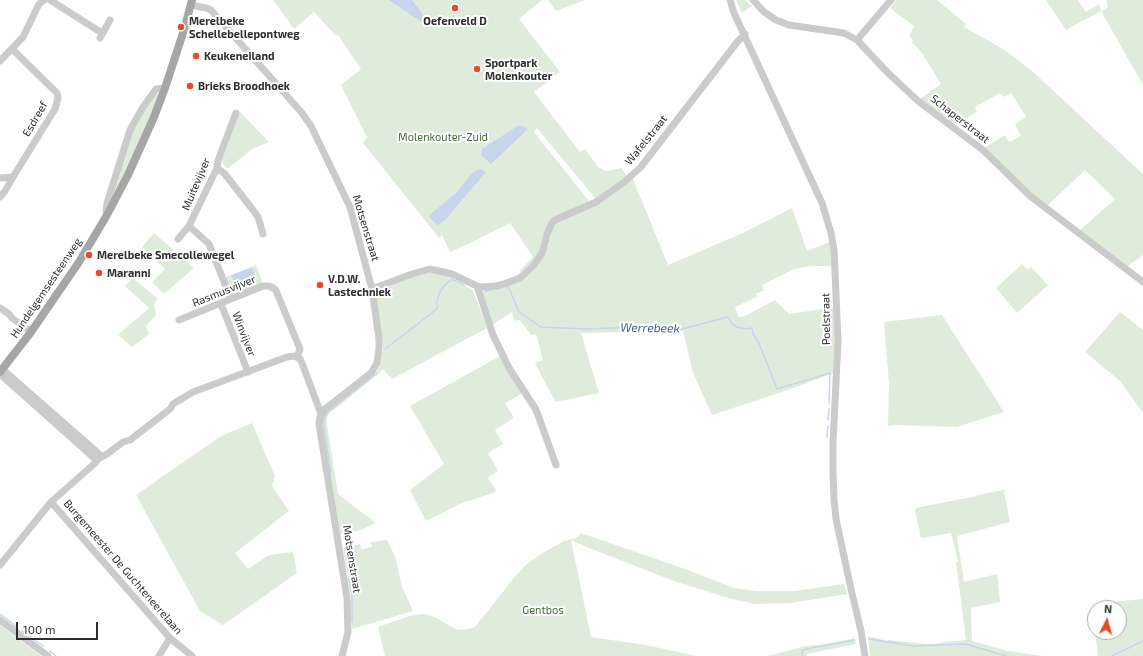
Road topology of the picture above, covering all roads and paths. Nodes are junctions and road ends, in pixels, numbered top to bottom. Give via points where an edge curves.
1 (44, 0) edge
2 (50, 0) edge
3 (730, 0) edge
4 (753, 0) edge
5 (891, 0) edge
6 (191, 2) edge
7 (110, 20) dead end
8 (745, 34) junction
9 (857, 40) junction
10 (12, 49) junction
11 (0, 61) edge
12 (165, 88) junction
13 (236, 113) dead end
14 (217, 168) junction
15 (13, 177) junction
16 (0, 178) edge
17 (0, 197) edge
18 (107, 215) junction
19 (189, 226) junction
20 (263, 234) dead end
21 (178, 239) dead end
22 (1143, 282) edge
23 (477, 286) junction
24 (372, 289) junction
25 (232, 299) junction
26 (221, 304) junction
27 (0, 308) edge
28 (179, 320) dead end
29 (31, 332) junction
30 (297, 357) junction
31 (1, 372) edge
32 (248, 372) junction
33 (321, 414) junction
34 (98, 459) junction
35 (556, 466) dead end
36 (51, 502) junction
37 (0, 565) edge
38 (0, 620) edge
39 (170, 638) junction
40 (48, 656) edge
41 (159, 656) edge
42 (192, 656) edge
43 (342, 656) edge
44 (865, 656) edge

1 - 10 street via 39,4 23,37
2 - 7 street via 101,35
3 - 8 street, Poelstraat
4 - 9 street, Schaperstraat via 776,20 789,25 844,33
5 - 9 street
6 - 12 main road, Hundelgemsesteenweg
6 - 24 street, Motsenstraat via 211,10 308,122 350,207
8 - 23 street, Wafelstraat via 640,168 596,202 555,220 547,234 542,253 520,278 496,286
8 - 44 street, Poelstraat via 822,202 831,232 835,257 838,341 833,451 834,499
9 - 22 street, Schaperstraat via 918,101 983,150 1030,196
10 - 11 street
10 - 15 street, Esdreef via 57,93 58,98 55,109
12 - 18 main road, Hundelgemsesteenweg via 142,147
12 - 18 street, Hundelgemsesteenweg via 156,89 130,130 107,203
13 - 14 street, Muitevijver
14 - 19 street, Muitevijver
14 - 20 street via 254,210
15 - 16 street
15 - 17 street
18 - 29 main road, Hundelgemsesteenweg via 79,262
19 - 21 street, Muitevijver
19 - 25 street via 209,244
23 - 24 street, Wafelstraat via 452,274 430,270
23 - 35 street via 493,335 509,368 535,408
24 - 33 street, Motsenstraat via 379,339 377,363 371,373 332,402
25 - 26 street, Rasmusvijver
25 - 30 street, Rasmusvijver via 263,286 275,289 300,350
26 - 28 street, Rasmusvijver
26 - 32 street, Winvijver
27 - 29 street
29 - 31 main road, Hundelgemsesteenweg
30 - 32 street, Burgemeester De Guchteneerelaan via 287,357
30 - 33 street via 302,363
31 - 34 street via 78,440 98,454
32 - 34 street, Burgemeester De Guchteneerelaan via 185,396 130,440
33 - 43 street, Motsenstraat via 320,424 347,598 348,632
34 - 36 street, Burgemeester De Guchteneerelaan
36 - 37 street
36 - 39 street, Burgemeester De Guchteneerelaan
38 - 40 street
39 - 41 street
39 - 42 street, Burgemeester De Guchteneerelaan

